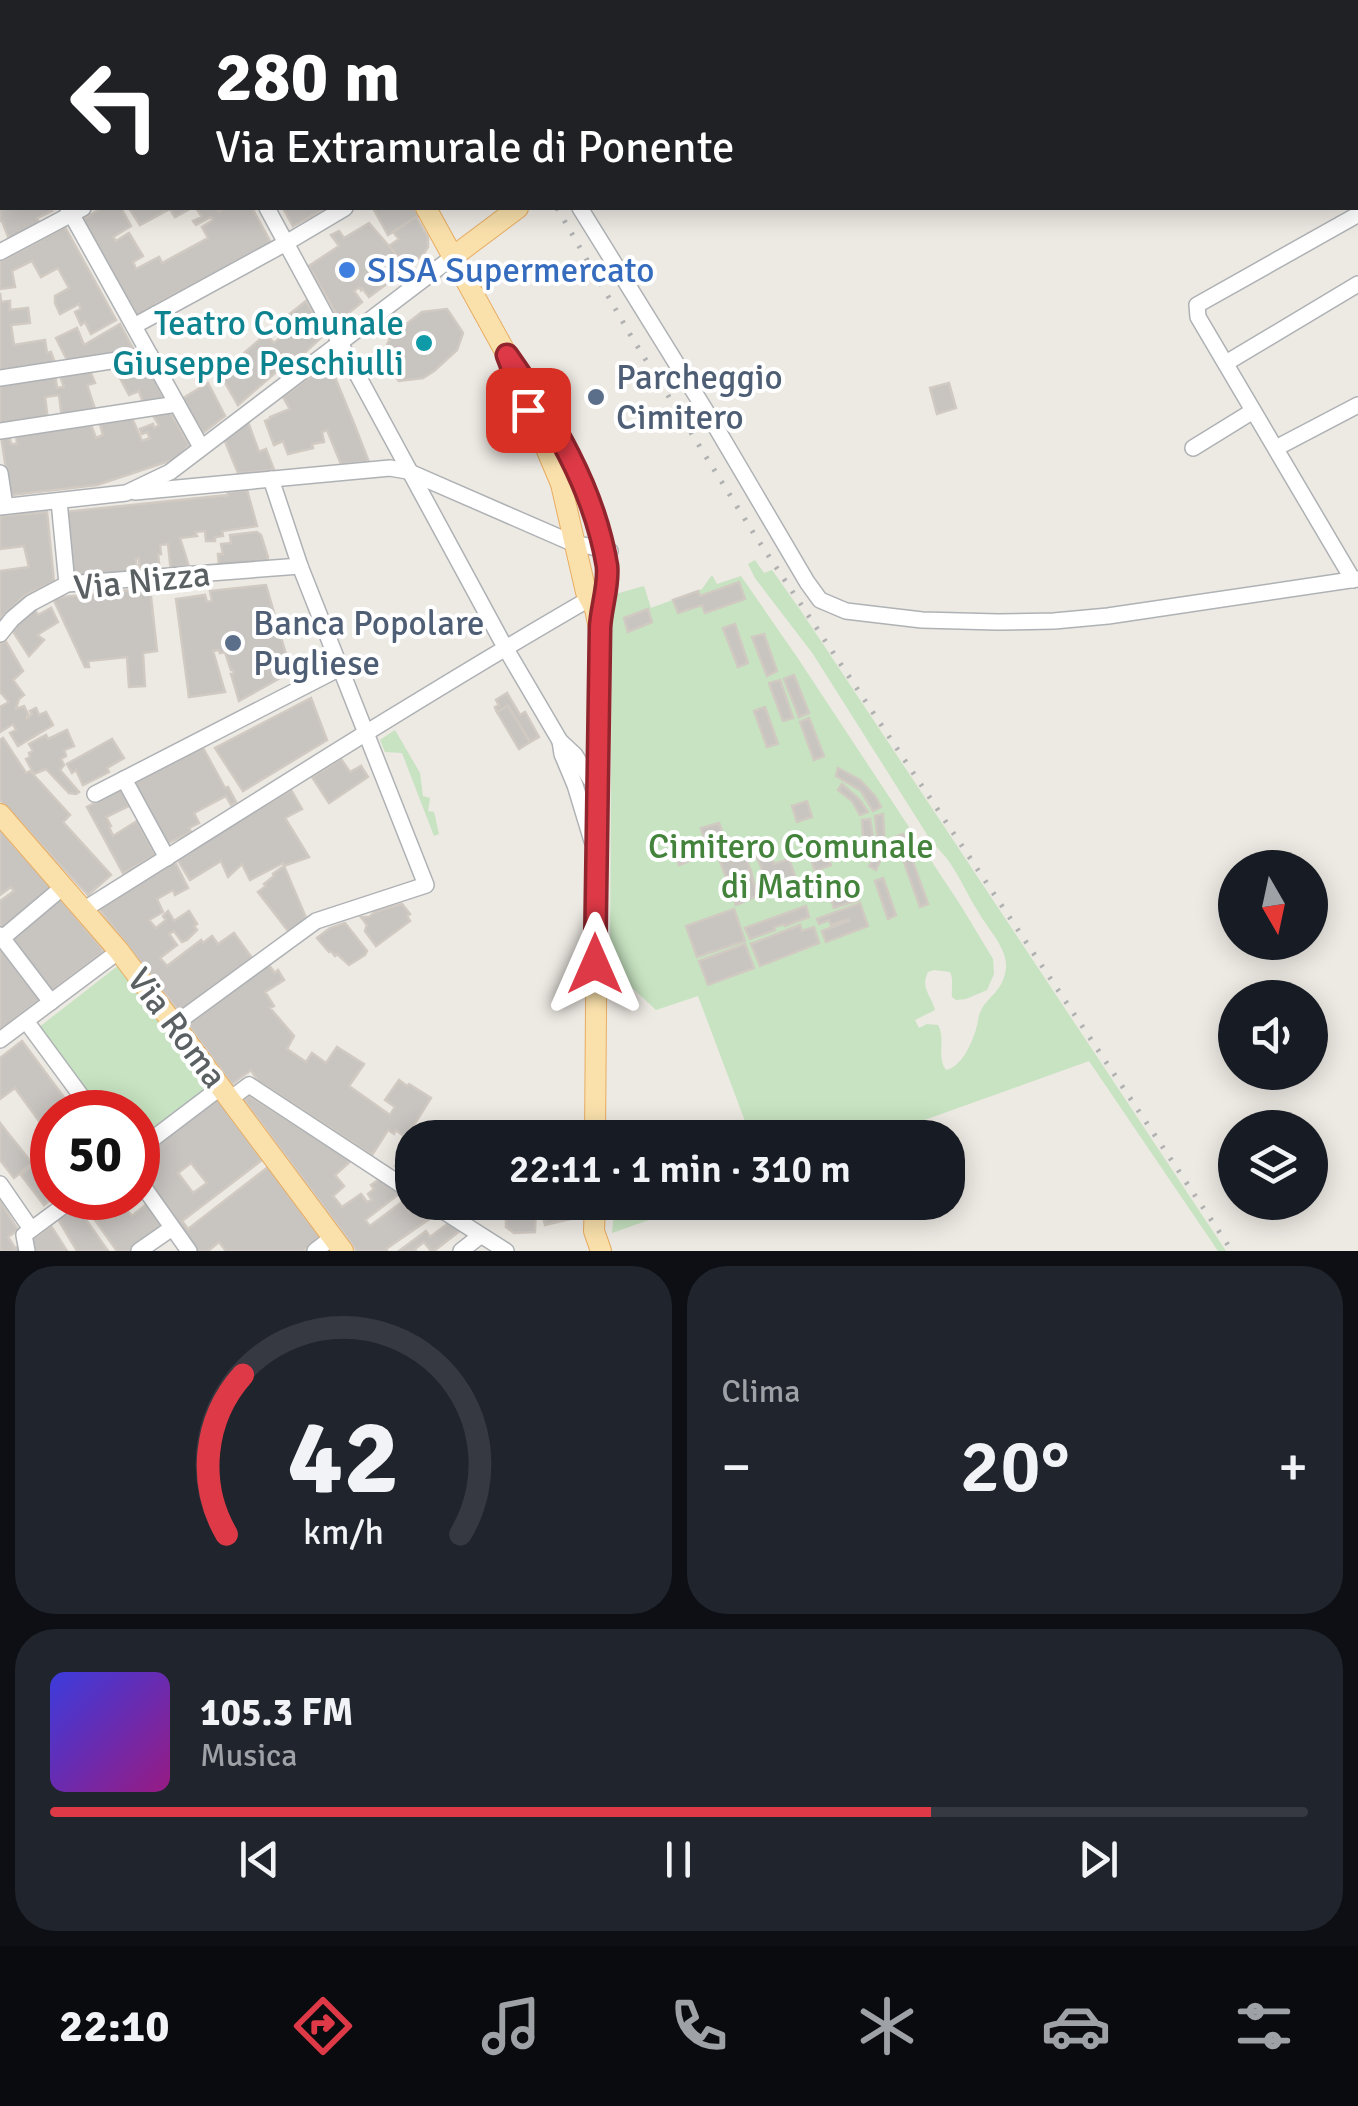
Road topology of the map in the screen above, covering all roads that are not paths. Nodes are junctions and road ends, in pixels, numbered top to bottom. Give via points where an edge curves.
1 (74, 210) edge
2 (268, 210) edge
3 (342, 210) edge
4 (427, 210) edge
5 (515, 210) edge
6 (581, 210) edge
7 (1358, 216) edge
8 (286, 243) junction
9 (0, 252) edge
10 (454, 256) junction
11 (1358, 284) edge
12 (134, 326) junction
13 (341, 342) junction
14 (150, 355) junction
15 (507, 355) junction
16 (1226, 362) junction
17 (0, 378) edge
18 (177, 404) junction
19 (1358, 405) edge
20 (1254, 411) junction
21 (0, 431) edge
22 (1193, 448) dead end
23 (1276, 448) junction
24 (197, 450) junction
25 (408, 471) junction
26 (0, 472) edge
27 (271, 478) junction
28 (205, 486) junction
29 (126, 493) junction
30 (60, 501) junction
31 (3, 506) edge
32 (575, 543) junction
33 (607, 550) junction
34 (300, 566) junction
35 (1356, 579) edge
36 (67, 584) junction
37 (596, 599) junction
38 (0, 634) edge
39 (506, 649) junction
40 (342, 667) junction
41 (366, 734) junction
42 (124, 778) junction
43 (94, 794) dead end
44 (590, 796) junction
45 (0, 814) edge
46 (167, 858) junction
47 (63, 887) junction
48 (83, 910) junction
49 (1, 938) edge
50 (120, 951) junction
51 (52, 1002) junction
52 (26, 1021) junction
53 (175, 1024) junction
54 (0, 1040) edge
55 (77, 1090) edge
56 (226, 1093) junction
57 (594, 1120) edge
58 (160, 1136) edge
59 (395, 1181) edge
60 (0, 1184) edge
61 (160, 1211) edge
62 (44, 1220) edge
63 (456, 1220) edge
64 (172, 1228) junction
65 (32, 1229) junction
66 (480, 1236) junction
67 (338, 1244) edge
68 (27, 1251) edge
69 (139, 1251) edge
70 (188, 1251) edge
71 (315, 1251) edge
72 (461, 1251) edge
73 (506, 1251) edge

1 - 9 street
1 - 12 street
2 - 8 street
3 - 8 street
4 - 10 main road
5 - 10 main road
6 - 35 street via 807,582 831,606 922,620 1054,621
7 - 16 street via 1197,305
8 - 12 street
8 - 13 street
10 - 13 street
10 - 15 main road
11 - 16 street
12 - 14 street
13 - 24 street
13 - 25 street
14 - 17 street
14 - 18 street
15 - 32 main road via 560,484
15 - 33 main road via 586,486
16 - 20 street
18 - 21 street
18 - 24 street
19 - 23 street
20 - 22 street
20 - 23 street
23 - 35 street
24 - 28 street via 195,470
24 - 29 street
25 - 27 street
25 - 32 street
25 - 39 street
26 - 31 street
27 - 28 street
27 - 34 street
28 - 29 street
29 - 30 street
30 - 31 street
30 - 36 street
32 - 33 street
32 - 37 main road via 586,592
33 - 37 main road via 608,576
34 - 36 street, Via Nizza
34 - 40 street
36 - 38 street, Via Nizza via 31,603
37 - 39 street
37 - 44 main road
39 - 41 street
39 - 44 street via 575,755
40 - 41 street
40 - 42 street
41 - 46 street
41 - 53 street via 426,885 316,920
42 - 43 street
42 - 46 street
44 - 57 main road via 596,853
45 - 47 main road, Via Roma
46 - 48 street
47 - 48 main road, Via Roma
47 - 49 street
48 - 50 main road, Via Roma
49 - 51 street
50 - 51 street
50 - 53 main road, Via Roma
51 - 52 street
52 - 54 street
52 - 55 street
53 - 56 main road, Via Roma
56 - 58 street
56 - 59 street via 249,1084
56 - 67 main road, Via Roma
60 - 65 street
61 - 64 street
62 - 65 street
63 - 66 street
64 - 69 street
64 - 70 street
65 - 68 street via 24,1235
66 - 72 street
66 - 73 street
67 - 71 street

